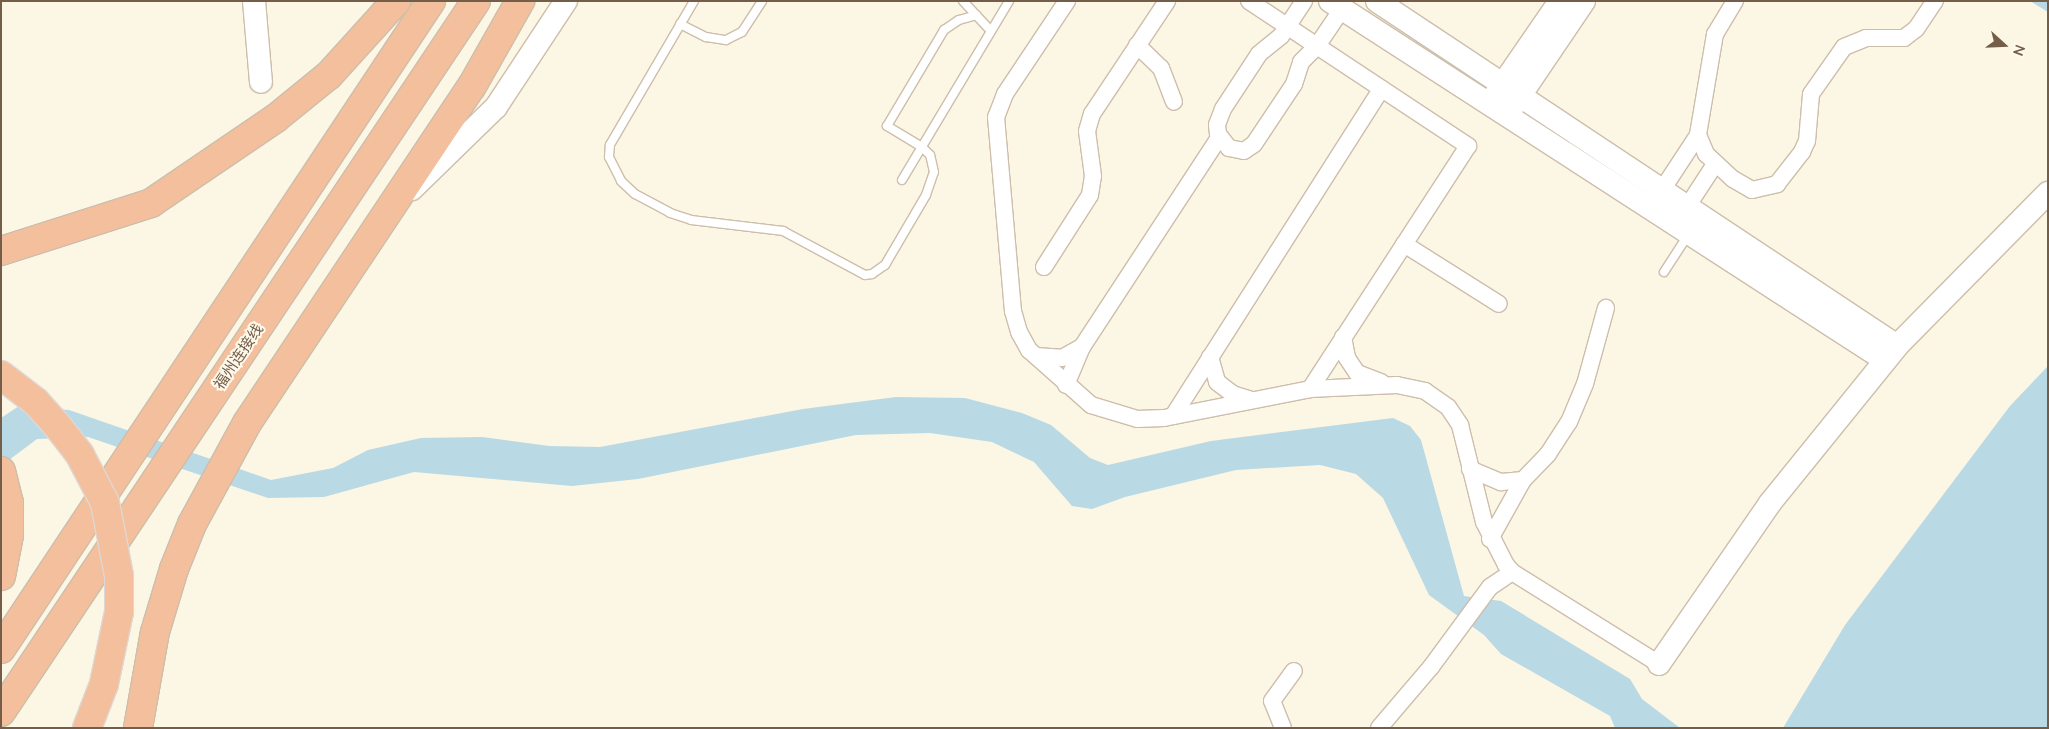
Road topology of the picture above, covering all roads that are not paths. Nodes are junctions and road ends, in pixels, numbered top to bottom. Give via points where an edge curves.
1 (254, 1) edge
2 (396, 1) edge
3 (431, 1) edge
4 (476, 1) edge
5 (520, 1) edge
6 (566, 1) edge
7 (694, 1) edge
8 (762, 1) edge
9 (963, 1) edge
10 (1009, 1) edge
11 (1067, 1) edge
12 (1167, 1) edge
13 (1249, 1) edge
14 (1304, 1) edge
15 (1377, 1) edge
16 (1560, 1) edge
17 (1584, 1) edge
18 (1735, 1) edge
19 (1935, 1) edge
20 (1336, 5) edge
21 (976, 15) junction
22 (680, 24) junction
23 (1287, 27) junction
24 (991, 31) junction
25 (1137, 45) junction
26 (1317, 46) junction
27 (261, 82) dead end
28 (1381, 88) junction
29 (1511, 90) junction
30 (1174, 102) dead end
31 (1497, 110) junction
32 (1698, 135) junction
33 (1219, 138) junction
34 (922, 147) junction
35 (1715, 164) junction
36 (902, 180) dead end
37 (1662, 190) junction
38 (2048, 193) edge
39 (1687, 207) junction
40 (390, 211) junction
41 (1688, 235) junction
42 (1404, 244) junction
43 (1, 251) edge
44 (1044, 267) dead end
45 (1664, 272) dead end
46 (1499, 304) dead end
47 (1606, 308) dead end
48 (1343, 337) junction
49 (1082, 347) junction
50 (1891, 353) junction
51 (1036, 356) junction
52 (1210, 357) junction
53 (1, 375) edge
54 (1066, 385) junction
55 (1397, 385) junction
56 (1310, 388) junction
57 (1252, 400) junction
58 (1173, 416) junction
59 (1470, 469) junction
60 (1, 471) edge
61 (1523, 480) junction
62 (1490, 539) junction
63 (1512, 572) junction
64 (1, 576) edge
65 (1, 649) edge
66 (1659, 664) joint
67 (1294, 671) dead end
68 (1, 712) edge
69 (87, 728) edge
70 (138, 728) edge
71 (1283, 728) edge
72 (1379, 728) edge

1 - 27 street
2 - 43 highway via 329,75 276,118 151,203
3 - 65 highway
4 - 68 highway, 福州连接线
5 - 40 highway via 472,86
6 - 40 street via 496,107
7 - 22 lane
8 - 22 lane via 742,32 726,40 706,37
9 - 21 lane
10 - 24 lane
11 - 51 street via 1005,94 996,117 1012,311 1018,332
12 - 25 street
13 - 23 street
14 - 23 street
15 - 29 street
16 - 29 street
17 - 29 street
18 - 32 street via 1715,34
19 - 35 street via 1916,29 1904,38 1866,38 1844,47 1811,94 1807,141 1794,166 1777,184 1752,190
20 - 26 street
20 - 31 street
21 - 24 lane
21 - 34 lane via 959,20 944,30 887,126
22 - 34 lane via 610,145 609,157 621,180 653,204 691,220 783,231 850,269 872,274 885,265 932,182 933,163
23 - 26 street
23 - 33 street via 1259,54 1223,109 1217,126
24 - 34 lane
25 - 30 street via 1161,68
25 - 44 street via 1089,122 1087,139 1093,185 1090,195
26 - 28 street
26 - 33 street via 1302,62 1294,84 1254,144 1244,151 1237,151
28 - 42 street via 1468,146
28 - 52 street
29 - 31 street
29 - 37 street
31 - 41 street
32 - 35 street via 1702,148
32 - 37 street
33 - 49 street
34 - 36 lane
35 - 39 street
37 - 39 street
38 - 50 street
39 - 50 street
40 - 70 highway via 238,440 192,524 155,632
41 - 45 lane
41 - 50 street
42 - 46 street
42 - 48 street
47 - 61 street via 1585,384 1569,422 1548,454
48 - 55 street via 1347,358 1357,373 1374,381
48 - 56 street
49 - 51 street via 1062,358
49 - 54 street
50 - 66 street via 1770,503
51 - 54 street
52 - 57 street via 1217,382 1233,394
52 - 58 street
53 - 69 highway, bridge via 36,402 56,424 80,454 104,503 119,576 119,612 104,684
54 - 58 street via 1091,405 1109,412 1149,420
55 - 56 street
55 - 59 street via 1425,392 1454,414
56 - 57 street
57 - 58 street
59 - 61 street via 1501,482
59 - 62 street
60 - 64 highway via 9,503 9,535
61 - 62 street
62 - 63 street
63 - 66 street
63 - 72 street via 1490,587 1431,667
67 - 71 street via 1272,701

